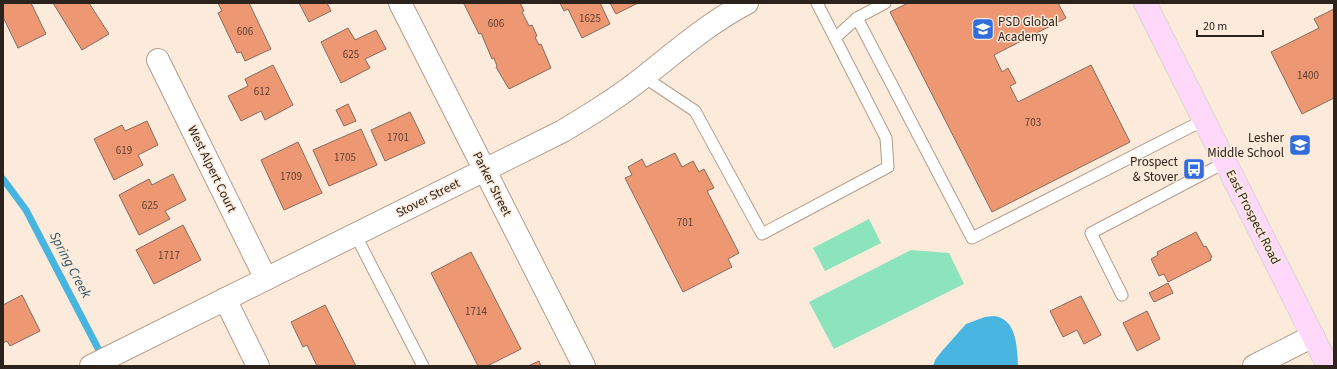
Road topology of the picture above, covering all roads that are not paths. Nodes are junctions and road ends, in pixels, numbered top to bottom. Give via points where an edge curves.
1 (400, 3) edge
2 (748, 3) edge
3 (817, 3) edge
4 (885, 3) edge
5 (1146, 3) edge
6 (857, 18) junction
7 (835, 38) junction
8 (158, 60) dead end
9 (644, 77) junction
10 (1204, 120) junction
11 (1226, 162) junction
12 (485, 169) junction
13 (355, 234) junction
14 (266, 279) junction
15 (1122, 295) dead end
16 (225, 300) junction
17 (1313, 336) junction
18 (91, 366) edge
19 (258, 366) edge
20 (423, 366) edge
21 (584, 366) edge
22 (1254, 366) edge
23 (1328, 366) edge

1 - 12 street, Parker Street
2 - 9 street, Stover Street via 702,30
3 - 7 lane
4 - 6 lane
5 - 10 main road, East Prospect Road
6 - 7 lane
6 - 10 lane via 972,238
7 - 9 lane via 886,138 888,167 762,234 695,111
8 - 14 street, West Alpert Court
9 - 12 street, Stover Street via 563,131
10 - 11 main road, East Prospect Road
11 - 15 lane via 1091,234
11 - 17 main road, East Prospect Road
12 - 13 street, Stover Street
12 - 21 street, Parker Street
13 - 14 street, Stover Street
13 - 20 lane
14 - 16 street, Stover Street
16 - 18 street, Stover Street
16 - 19 street
17 - 22 street
17 - 23 main road, East Prospect Road

